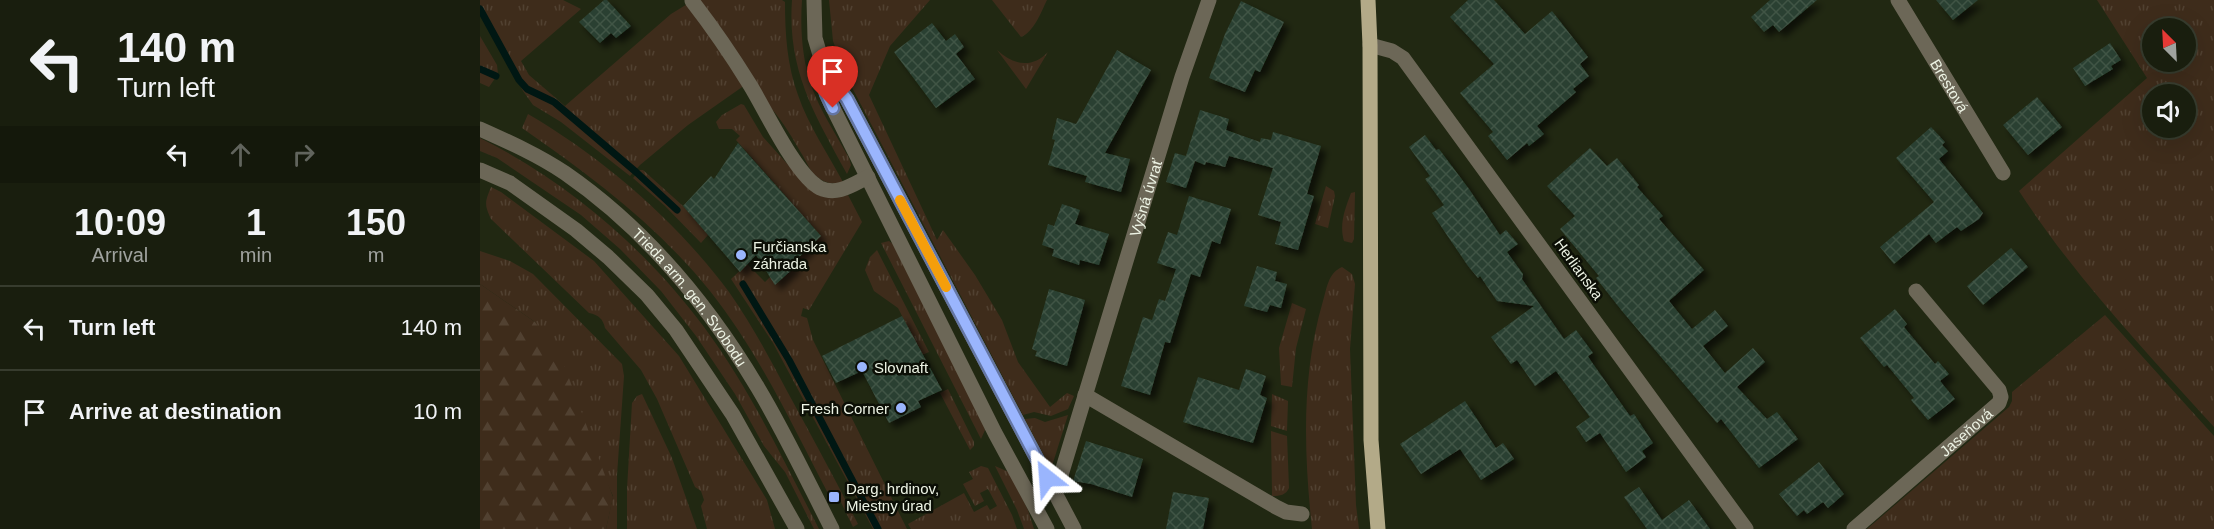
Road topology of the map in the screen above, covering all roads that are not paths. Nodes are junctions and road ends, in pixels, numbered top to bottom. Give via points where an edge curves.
1 (814, 0) edge
2 (1209, 0) edge
3 (1368, 0) edge
4 (1898, 0) edge
5 (692, 1) edge
6 (1370, 45) junction
7 (826, 75) junction
8 (480, 129) edge
9 (480, 170) edge
10 (2002, 172) dead end
11 (868, 177) junction
12 (1916, 291) dead end
13 (1085, 396) junction
14 (1061, 476) dead end
15 (1032, 500) junction
16 (1302, 514) dead end
17 (795, 527) edge
18 (1072, 528) edge
19 (832, 529) edge
20 (1042, 529) edge
21 (1047, 529) edge
22 (1378, 529) edge
23 (1746, 529) edge
24 (1854, 529) edge

1 - 7 street via 815,38
2 - 13 street, Vyšná úvrať
3 - 6 main road
4 - 10 street, Brestová
5 - 11 street via 812,183 832,191 848,188
6 - 22 main road via 1371,440
6 - 23 street, Herlianska via 1403,58
7 - 11 street via 826,93
7 - 18 street via 847,99
8 - 19 street, Trieda arm. gen. Svobodu via 524,148 563,172 599,199 672,267 704,307 759,390
9 - 17 street, Trieda arm. gen. Svobodu via 510,183 576,230 647,295 676,330 733,415
11 - 15 street
12 - 24 street, Jaseňová via 2001,397 1999,403
13 - 14 street, Vyšná úvrať
13 - 16 street via 1276,507
15 - 20 street
15 - 21 street

